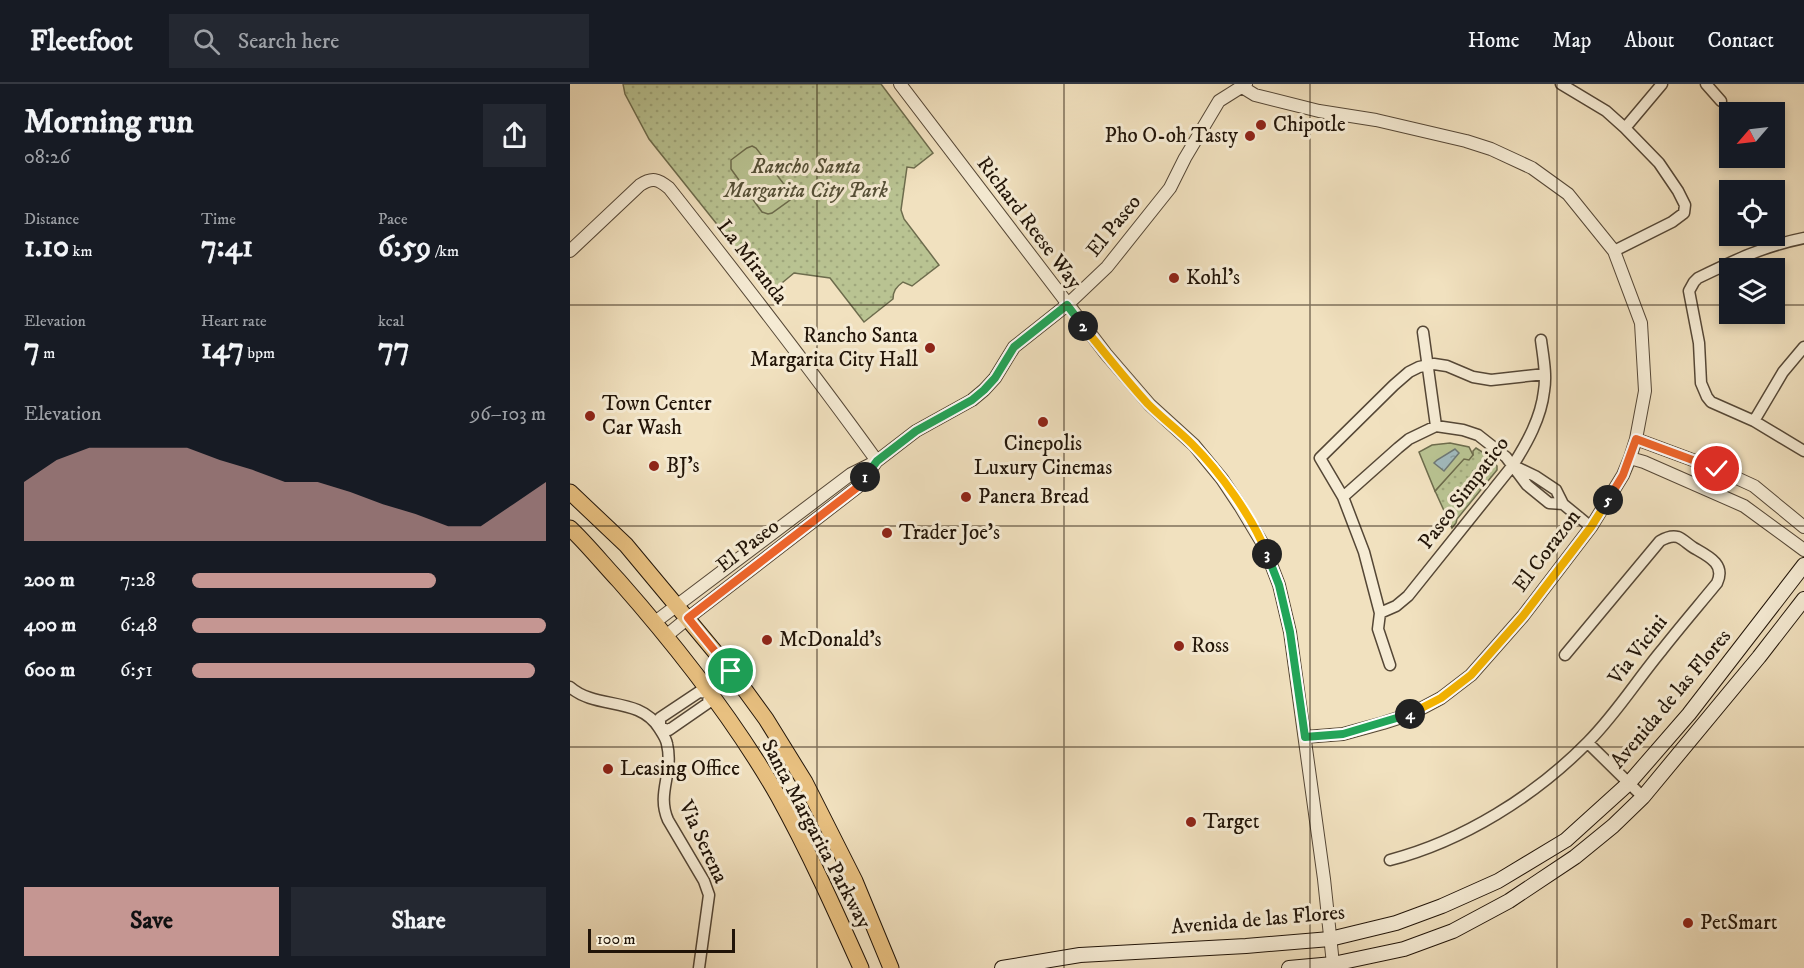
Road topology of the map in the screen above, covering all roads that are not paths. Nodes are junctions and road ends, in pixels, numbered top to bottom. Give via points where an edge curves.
1 (900, 84) edge
2 (1561, 84) edge
3 (1662, 84) edge
4 (1706, 84) edge
5 (1244, 86) edge
6 (1720, 101) dead end
7 (1625, 128) junction
8 (1804, 238) edge
9 (570, 250) edge
10 (1614, 251) junction
11 (1067, 305) junction
12 (1424, 332) dead end
13 (1541, 340) dead end
14 (1804, 347) edge
15 (1428, 365) junction
16 (1545, 374) junction
17 (1754, 421) junction
18 (1436, 426) junction
19 (1636, 439) junction
20 (1804, 451) edge
21 (1630, 458) junction
22 (877, 461) junction
23 (1513, 465) junction
24 (570, 492) edge
25 (1343, 497) junction
26 (1591, 527) junction
27 (1804, 527) edge
28 (570, 528) edge
29 (1804, 550) edge
30 (1804, 565) edge
31 (1804, 599) edge
32 (683, 612) junction
33 (1380, 613) junction
34 (655, 622) junction
35 (666, 636) junction
36 (1564, 655) dead end
37 (1390, 665) dead end
38 (570, 687) edge
39 (710, 693) junction
40 (660, 728) junction
41 (1305, 737) junction
42 (1588, 743) junction
43 (1629, 783) junction
44 (1643, 797) junction
45 (1390, 860) dead end
46 (1330, 939) junction
47 (1333, 964) junction
48 (699, 968) edge
49 (861, 968) edge
50 (891, 968) edge
51 (1002, 968) edge
52 (1289, 968) edge

1 - 11 street, Richard Reese Way
2 - 7 street via 1606,111
3 - 7 street
4 - 6 street
5 - 10 street, El Corazon via 1255,95 1491,149 1532,168 1568,194
5 - 11 street, El Paseo via 1219,101 1170,188 1107,267
7 - 10 street via 1666,172 1684,205 1684,213
8 - 17 street via 1747,254 1698,278 1689,291 1699,343 1702,389 1711,402
9 - 22 street, La Miranda via 640,185 655,180 669,188
10 - 19 street, El Corazon via 1641,323 1645,391
11 - 22 street, El Paseo via 1014,347 995,378 972,400 916,431
11 - 41 street, Richard Reese Way via 1126,380 1208,462 1264,546 1279,585 1290,632
12 - 15 street
13 - 16 street, Paseo Simpatico
14 - 17 street via 1783,372
15 - 16 street via 1447,366 1491,380
15 - 18 street
15 - 25 street via 1409,372 1320,458
16 - 23 street, Paseo Simpatico via 1541,407 1526,446
17 - 20 street
18 - 23 street via 1478,435
18 - 25 street via 1409,439
19 - 21 street, El Corazon
19 - 27 street via 1754,486
21 - 26 street, El Corazon
21 - 29 street via 1744,506
22 - 32 street, El Paseo via 859,486
23 - 26 street via 1556,490 1563,504
23 - 33 street, Paseo Simpatico via 1408,596
24 - 32 main road, Santa Margarita Parkway via 626,545
25 - 33 street via 1364,552
26 - 41 street, El Corazon via 1523,616 1471,675 1441,698 1383,723 1343,734
28 - 34 main road, Santa Margarita Parkway
30 - 43 main road, Avenida de las Flores via 1689,714
31 - 44 main road, Avenida de las Flores
32 - 34 street, El Paseo
32 - 35 street, El Paseo
32 - 50 main road, Santa Margarita Parkway via 766,719 806,782 855,881
33 - 37 street via 1378,629
34 - 35 main road, Santa Margarita Parkway
35 - 39 main road, Santa Margarita Parkway
36 - 42 street, Via Vicini via 1666,537 1677,537 1720,568 1717,583
38 - 40 street via 584,697 644,712
39 - 40 street via 699,692 660,718
39 - 49 main road, Santa Margarita Parkway via 779,798
40 - 48 street, Via Serena via 670,760 664,811 709,895
41 - 46 street, Richard Reese Way
42 - 43 street
42 - 45 street, Via Vicini via 1499,813 1439,843
43 - 44 street
43 - 46 main road, Avenida de las Flores via 1566,840 1498,881 1396,923
44 - 47 main road, Avenida de las Flores via 1575,857 1509,901 1453,931 1404,949
46 - 47 street, Richard Reese Way
46 - 51 main road, Avenida de las Flores via 1090,955
47 - 52 main road, Avenida de las Flores

